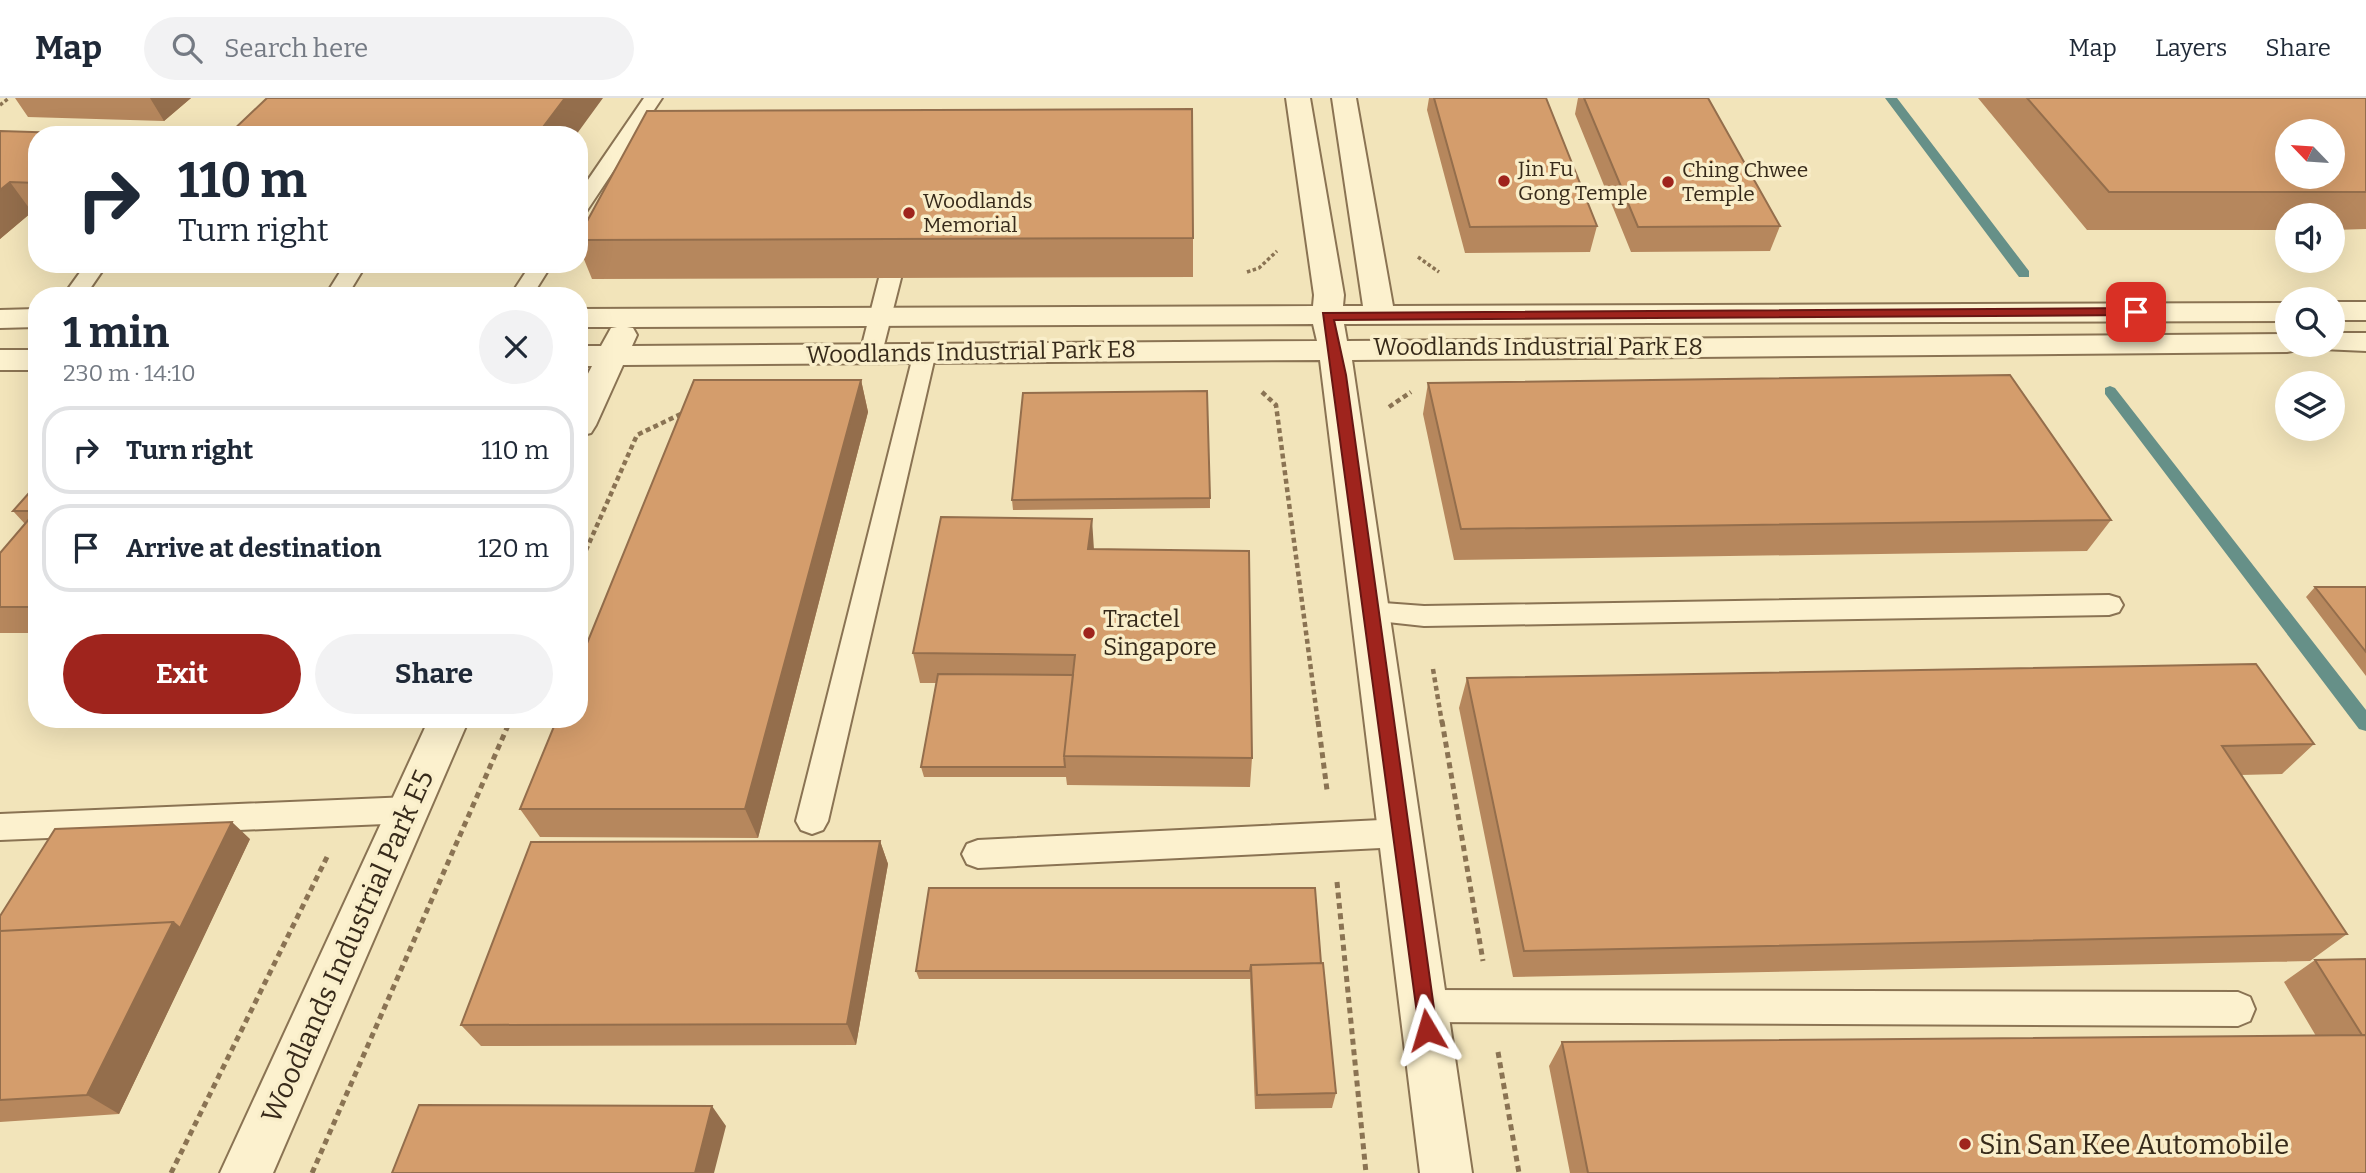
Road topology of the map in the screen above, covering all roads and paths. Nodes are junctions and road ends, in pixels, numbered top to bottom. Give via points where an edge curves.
1 (9, 98) edge
2 (653, 98) edge
3 (1298, 98) edge
4 (1344, 98) edge
5 (0, 105) edge
6 (588, 195) edge
7 (1276, 238) dead end
8 (1415, 253) dead end
9 (1247, 273) dead end
10 (1442, 274) dead end
11 (890, 278) edge
12 (2345, 311) edge
13 (2366, 311) edge
14 (2275, 312) edge
15 (881, 317) junction
16 (1380, 317) junction
17 (0, 318) edge
18 (28, 318) edge
19 (588, 318) edge
20 (631, 318) junction
21 (1330, 332) junction
22 (2275, 342) edge
23 (2345, 342) edge
24 (2366, 342) edge
25 (925, 352) junction
26 (871, 353) junction
27 (613, 355) junction
28 (588, 356) edge
29 (0, 360) edge
30 (28, 360) edge
31 (1258, 388) dead end
32 (1419, 388) dead end
33 (588, 406) edge
34 (697, 406) edge
35 (1382, 412) dead end
36 (588, 546) edge
37 (2109, 605) dead end
38 (1370, 612) junction
39 (1424, 616) junction
40 (445, 728) edge
41 (507, 728) edge
42 (409, 810) junction
43 (348, 812) junction
44 (813, 821) dead end
45 (0, 827) edge
46 (1401, 833) junction
47 (1333, 838) junction
48 (978, 854) dead end
49 (1424, 1006) junction
50 (1491, 1007) junction
51 (2238, 1009) dead end
52 (171, 1173) edge
53 (246, 1173) edge
54 (313, 1173) edge
55 (1366, 1173) edge
56 (1446, 1173) edge
57 (1519, 1173) edge

1 - 5 path
2 - 6 lane
3 - 21 street via 1329,295
4 - 16 street
7 - 9 path via 1278,251
8 - 10 path
11 - 15 lane
12 - 13 street
14 - 16 street, Woodlands Industrial Park E8
15 - 20 street, Woodlands Industrial Park E8
15 - 21 street, Woodlands Industrial Park E8
15 - 26 lane
16 - 21 street
17 - 18 street
19 - 20 street, Woodlands Industrial Park E8
20 - 27 street
21 - 22 street, Woodlands Industrial Park E8
21 - 25 street, Woodlands Industrial Park E8
21 - 38 street
23 - 24 street
25 - 26 street, Woodlands Industrial Park E8
25 - 44 lane
26 - 27 street, Woodlands Industrial Park E8
27 - 28 street, Woodlands Industrial Park E8
27 - 33 street
29 - 30 street
31 - 47 path via 1276,404
32 - 35 path
34 - 36 path via 637,435
37 - 39 lane
38 - 39 lane
38 - 46 street
39 - 50 path
40 - 42 street, Woodlands Industrial Park E5
41 - 54 path
42 - 43 lane
42 - 53 street, Woodlands Industrial Park E5
43 - 45 lane
43 - 52 path
46 - 47 lane
46 - 49 street
47 - 48 lane
47 - 55 path
49 - 50 lane
49 - 56 street
50 - 51 lane
50 - 57 path

